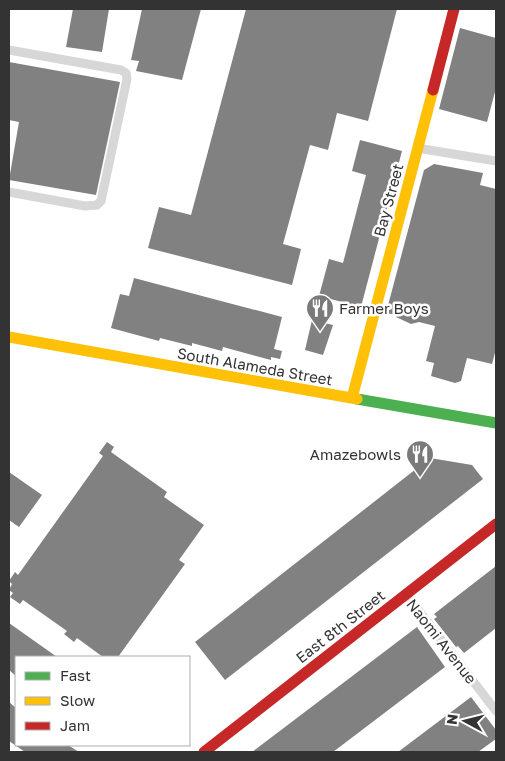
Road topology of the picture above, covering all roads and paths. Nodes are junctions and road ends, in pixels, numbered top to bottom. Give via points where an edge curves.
1 (454, 9) edge
2 (9, 50) edge
3 (417, 148) junction
4 (496, 161) edge
5 (9, 192) edge
6 (9, 337) edge
7 (352, 398) junction
8 (496, 424) edge
9 (496, 524) edge
10 (406, 594) junction
11 (496, 711) edge
12 (204, 752) edge

1 - 3 street, Bay Street
2 - 5 street via 114,68 126,73 101,201 97,205 85,206
3 - 4 street
3 - 7 street, Bay Street
6 - 7 street, South Alameda Street
7 - 8 street, South Alameda Street
9 - 10 street, East 8th Street
10 - 11 street, Naomi Avenue
10 - 12 street, East 8th Street

